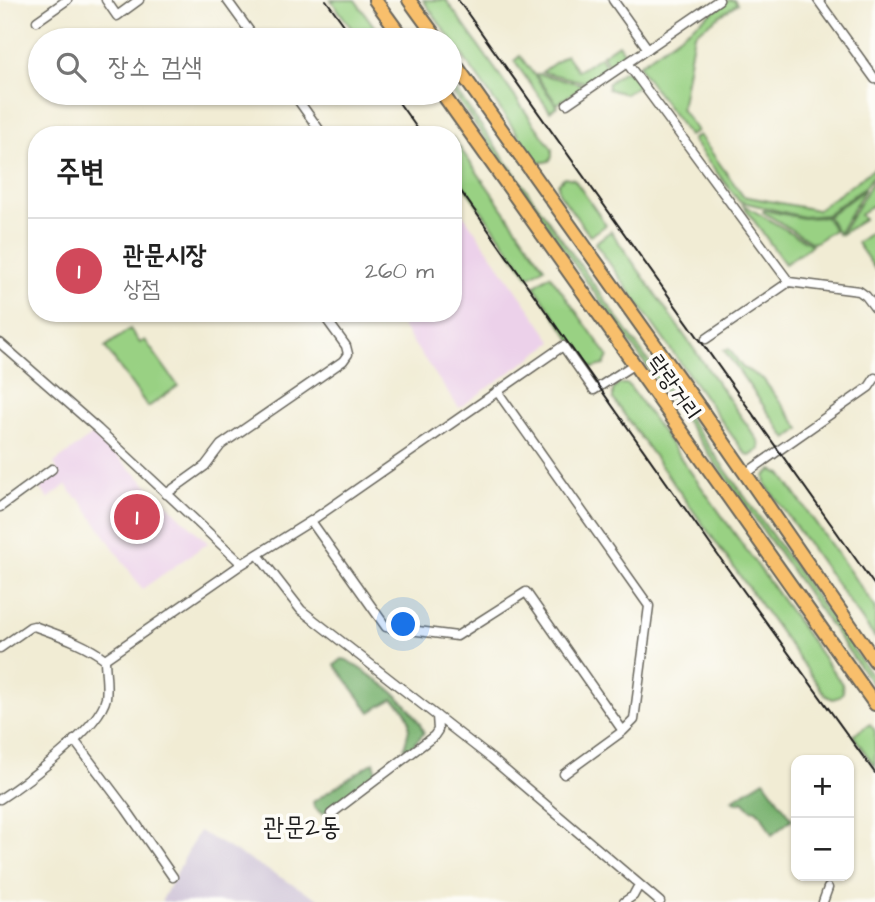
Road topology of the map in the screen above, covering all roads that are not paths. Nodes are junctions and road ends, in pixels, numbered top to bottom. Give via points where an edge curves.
1 (67, 0) edge
2 (106, 0) edge
3 (139, 0) edge
4 (228, 0) edge
5 (375, 0) edge
6 (409, 0) edge
7 (613, 0) edge
8 (719, 0) edge
9 (818, 0) edge
10 (37, 21) dead end
11 (248, 28) edge
12 (395, 28) edge
13 (429, 28) edge
14 (648, 49) junction
15 (628, 63) junction
16 (462, 74) edge
17 (875, 79) edge
18 (568, 104) dead end
19 (302, 105) edge
20 (450, 105) edge
21 (317, 126) edge
22 (789, 282) junction
23 (875, 308) edge
24 (329, 322) edge
25 (706, 339) dead end
26 (0, 343) edge
27 (633, 365) junction
28 (875, 378) edge
29 (497, 391) junction
30 (52, 469) dead end
31 (746, 474) junction
32 (166, 494) junction
33 (0, 507) edge
34 (311, 521) junction
35 (259, 555) junction
36 (243, 564) junction
37 (0, 648) edge
38 (105, 659) junction
39 (875, 661) edge
40 (875, 704) edge
41 (438, 716) junction
42 (623, 731) junction
43 (74, 740) junction
44 (564, 774) dead end
45 (0, 799) edge
46 (331, 814) dead end
47 (173, 877) dead end
48 (639, 885) junction
49 (828, 888) dead end
50 (624, 902) edge
51 (660, 902) edge
52 (823, 902) edge

1 - 10 street
2 - 3 street via 117,16
4 - 11 street
5 - 12 main road
6 - 13 main road
7 - 14 street
8 - 14 street
9 - 17 street
14 - 15 street
15 - 18 street
15 - 22 street
16 - 31 main road, 락랑거리
19 - 21 street
20 - 27 main road, 락랑거리
22 - 23 street via 859,291
22 - 25 street
24 - 32 street via 346,346 348,354 343,361 221,445 205,466
26 - 32 street
27 - 29 street via 594,390 563,346
27 - 40 main road, 락랑거리
28 - 31 street via 869,387
29 - 34 street
29 - 42 street via 649,606 634,720
30 - 33 street
31 - 39 main road, 락랑거리
32 - 36 street
34 - 35 street
34 - 42 street via 386,627 457,636 526,592
35 - 36 street
35 - 41 street via 301,610
36 - 38 street
37 - 38 street via 34,626
38 - 43 street via 106,698
41 - 46 street via 434,736
41 - 48 street
42 - 44 street
43 - 45 street
43 - 47 street
48 - 50 street
48 - 51 street
49 - 52 street

